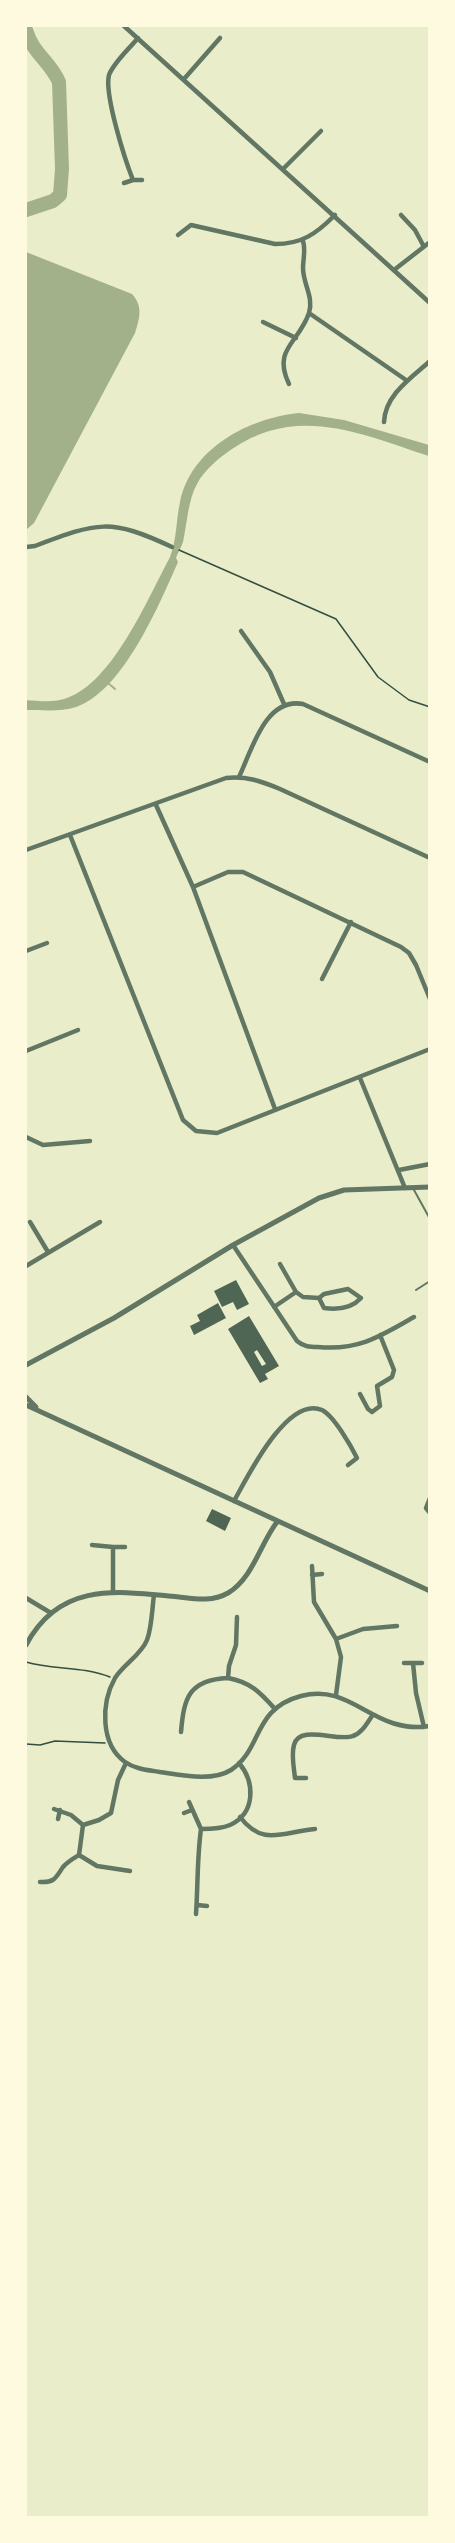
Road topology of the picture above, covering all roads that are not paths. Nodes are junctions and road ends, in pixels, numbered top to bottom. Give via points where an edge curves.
1 (124, 26) edge
2 (138, 38) junction
3 (220, 38) dead end
4 (184, 79) junction
5 (321, 131) dead end
6 (283, 169) junction
7 (133, 180) junction
8 (142, 180) dead end
9 (124, 183) dead end
10 (335, 215) junction
11 (401, 215) dead end
12 (178, 235) dead end
13 (303, 241) junction
14 (429, 242) edge
15 (423, 245) junction
16 (394, 270) junction
17 (429, 303) edge
18 (309, 313) junction
19 (264, 321) dead end
20 (296, 338) junction
21 (429, 361) edge
22 (406, 380) junction
23 (289, 384) dead end
24 (384, 422) dead end
25 (26, 547) edge
26 (172, 547) dead end
27 (241, 631) dead end
28 (284, 704) junction
29 (429, 762) edge
30 (239, 777) junction
31 (156, 805) junction
32 (70, 835) junction
33 (26, 850) edge
34 (429, 858) edge
35 (193, 887) junction
36 (351, 922) junction
37 (46, 944) dead end
38 (26, 951) edge
39 (322, 979) dead end
40 (429, 999) edge
41 (78, 1030) dead end
42 (429, 1049) edge
43 (26, 1051) edge
44 (360, 1078) junction
45 (275, 1109) junction
46 (26, 1137) edge
47 (90, 1141) dead end
48 (429, 1164) edge
49 (399, 1170) junction
50 (429, 1187) edge
51 (405, 1188) junction
52 (413, 1188) junction
53 (429, 1219) edge
54 (30, 1222) dead end
55 (100, 1222) dead end
56 (233, 1245) junction
57 (48, 1252) junction
58 (280, 1264) dead end
59 (26, 1266) edge
60 (429, 1281) edge
61 (416, 1290) dead end
62 (296, 1292) junction
63 (319, 1298) junction
64 (274, 1307) junction
65 (414, 1317) dead end
66 (380, 1335) junction
67 (38, 1358) junction
68 (26, 1360) edge
69 (26, 1365) edge
70 (360, 1394) dead end
71 (26, 1397) edge
72 (26, 1405) edge
73 (39, 1410) junction
74 (348, 1465) dead end
75 (429, 1498) edge
76 (234, 1501) junction
77 (429, 1513) edge
78 (277, 1522) junction
79 (92, 1545) dead end
80 (113, 1546) junction
81 (124, 1547) dead end
82 (312, 1566) dead end
83 (322, 1574) dead end
84 (312, 1575) junction
85 (113, 1591) junction
86 (429, 1591) edge
87 (154, 1595) junction
88 (26, 1598) edge
89 (51, 1614) junction
90 (237, 1617) dead end
91 (390, 1618) dead end
92 (237, 1625) junction
93 (228, 1626) dead end
94 (390, 1626) junction
95 (397, 1626) dead end
96 (336, 1639) junction
97 (26, 1646) edge
98 (404, 1663) dead end
99 (413, 1663) junction
100 (422, 1663) dead end
101 (228, 1678) junction
102 (336, 1695) junction
103 (275, 1709) junction
104 (372, 1716) junction
105 (182, 1723) junction
106 (190, 1724) dead end
107 (427, 1727) edge
108 (181, 1732) dead end
109 (126, 1763) junction
110 (239, 1763) junction
111 (306, 1778) dead end
112 (189, 1802) dead end
113 (54, 1809) dead end
114 (60, 1810) junction
115 (192, 1810) junction
116 (184, 1814) dead end
117 (240, 1817) junction
118 (58, 1819) dead end
119 (83, 1825) junction
120 (201, 1829) junction
121 (315, 1829) dead end
122 (306, 1830) junction
123 (307, 1838) dead end
124 (80, 1855) junction
125 (122, 1871) junction
126 (130, 1871) dead end
127 (121, 1879) dead end
128 (40, 1882) dead end
129 (47, 1882) junction
130 (48, 1891) dead end
131 (197, 1905) junction
132 (207, 1906) dead end
133 (196, 1914) dead end

1 - 2 street
2 - 4 street
2 - 7 street via 109,76 124,158
3 - 4 street
4 - 6 street
5 - 6 street
6 - 10 street
7 - 8 street
7 - 9 street
10 - 13 street
10 - 16 street
11 - 15 street
12 - 13 street via 191,225 275,244
13 - 18 street via 303,268 311,298
14 - 15 street
15 - 16 street
16 - 17 street
18 - 20 street
18 - 22 street
19 - 20 street
20 - 23 street via 282,364
21 - 22 street
22 - 24 street via 390,402
25 - 26 street via 93,526 138,531
27 - 28 street via 270,672
28 - 29 street via 303,704
28 - 30 street via 267,718
30 - 31 street via 226,778
30 - 34 street via 280,789
31 - 32 street
31 - 35 street
32 - 33 street
32 - 45 street via 183,1120 196,1131 217,1133
35 - 36 street via 228,872 243,872
35 - 45 street
36 - 39 street
36 - 40 street via 409,953
37 - 38 street
41 - 43 street
42 - 44 street
44 - 45 street
44 - 49 street
46 - 47 street via 43,1144
48 - 49 street
49 - 51 street
50 - 52 street
51 - 52 street
51 - 56 street via 344,1190 319,1198
52 - 53 lane
54 - 57 street
55 - 57 street
56 - 64 street
56 - 67 street via 139,1303
57 - 59 street
58 - 62 street
60 - 61 lane
62 - 63 street via 303,1297
62 - 64 street
63 - 63 street via 324,1308 335,1309 348,1308 361,1298 348,1288
64 - 66 street via 303,1346 345,1348
65 - 66 street
66 - 70 street via 394,1370 392,1377 377,1386 377,1410 368,1409
67 - 68 street
67 - 69 street
71 - 73 street
72 - 73 street
73 - 76 street
74 - 76 street via 357,1458 331,1417 324,1411 310,1409 269,1439
75 - 77 street
76 - 78 street
78 - 86 street
78 - 87 street via 255,1562 231,1591 216,1599 199,1600
79 - 80 street
80 - 81 street
80 - 85 street
82 - 84 street
83 - 84 street
84 - 96 street via 314,1602
85 - 87 street
85 - 89 street via 81,1597
87 - 109 street via 147,1639 115,1679 107,1704 109,1743
88 - 89 street
89 - 97 street via 37,1627
90 - 92 street
91 - 94 street
92 - 93 street
92 - 101 street
94 - 95 street
94 - 96 street via 363,1629
96 - 102 street via 341,1666
98 - 99 street
99 - 100 street
99 - 107 street via 416,1693
101 - 103 street via 254,1686
101 - 105 street via 196,1687 189,1693
102 - 103 street via 301,1696
102 - 104 street
103 - 110 street via 262,1723
104 - 107 street via 396,1726
104 - 111 street via 355,1736 307,1734 298,1738 294,1744 295,1778
105 - 106 street
105 - 108 street
109 - 110 street via 157,1772 210,1776 231,1770
109 - 119 street via 111,1812
110 - 117 street via 252,1792
112 - 115 street
113 - 114 street
114 - 118 street
114 - 119 street
115 - 116 street
115 - 120 street
117 - 120 street via 230,1825
117 - 122 street via 258,1835
119 - 124 street
120 - 131 street via 196,1863
121 - 122 street
122 - 123 street
124 - 125 street via 97,1866
124 - 129 street via 65,1865 55,1880
125 - 126 street
125 - 127 street
128 - 129 street
129 - 130 street
131 - 132 street
131 - 133 street

